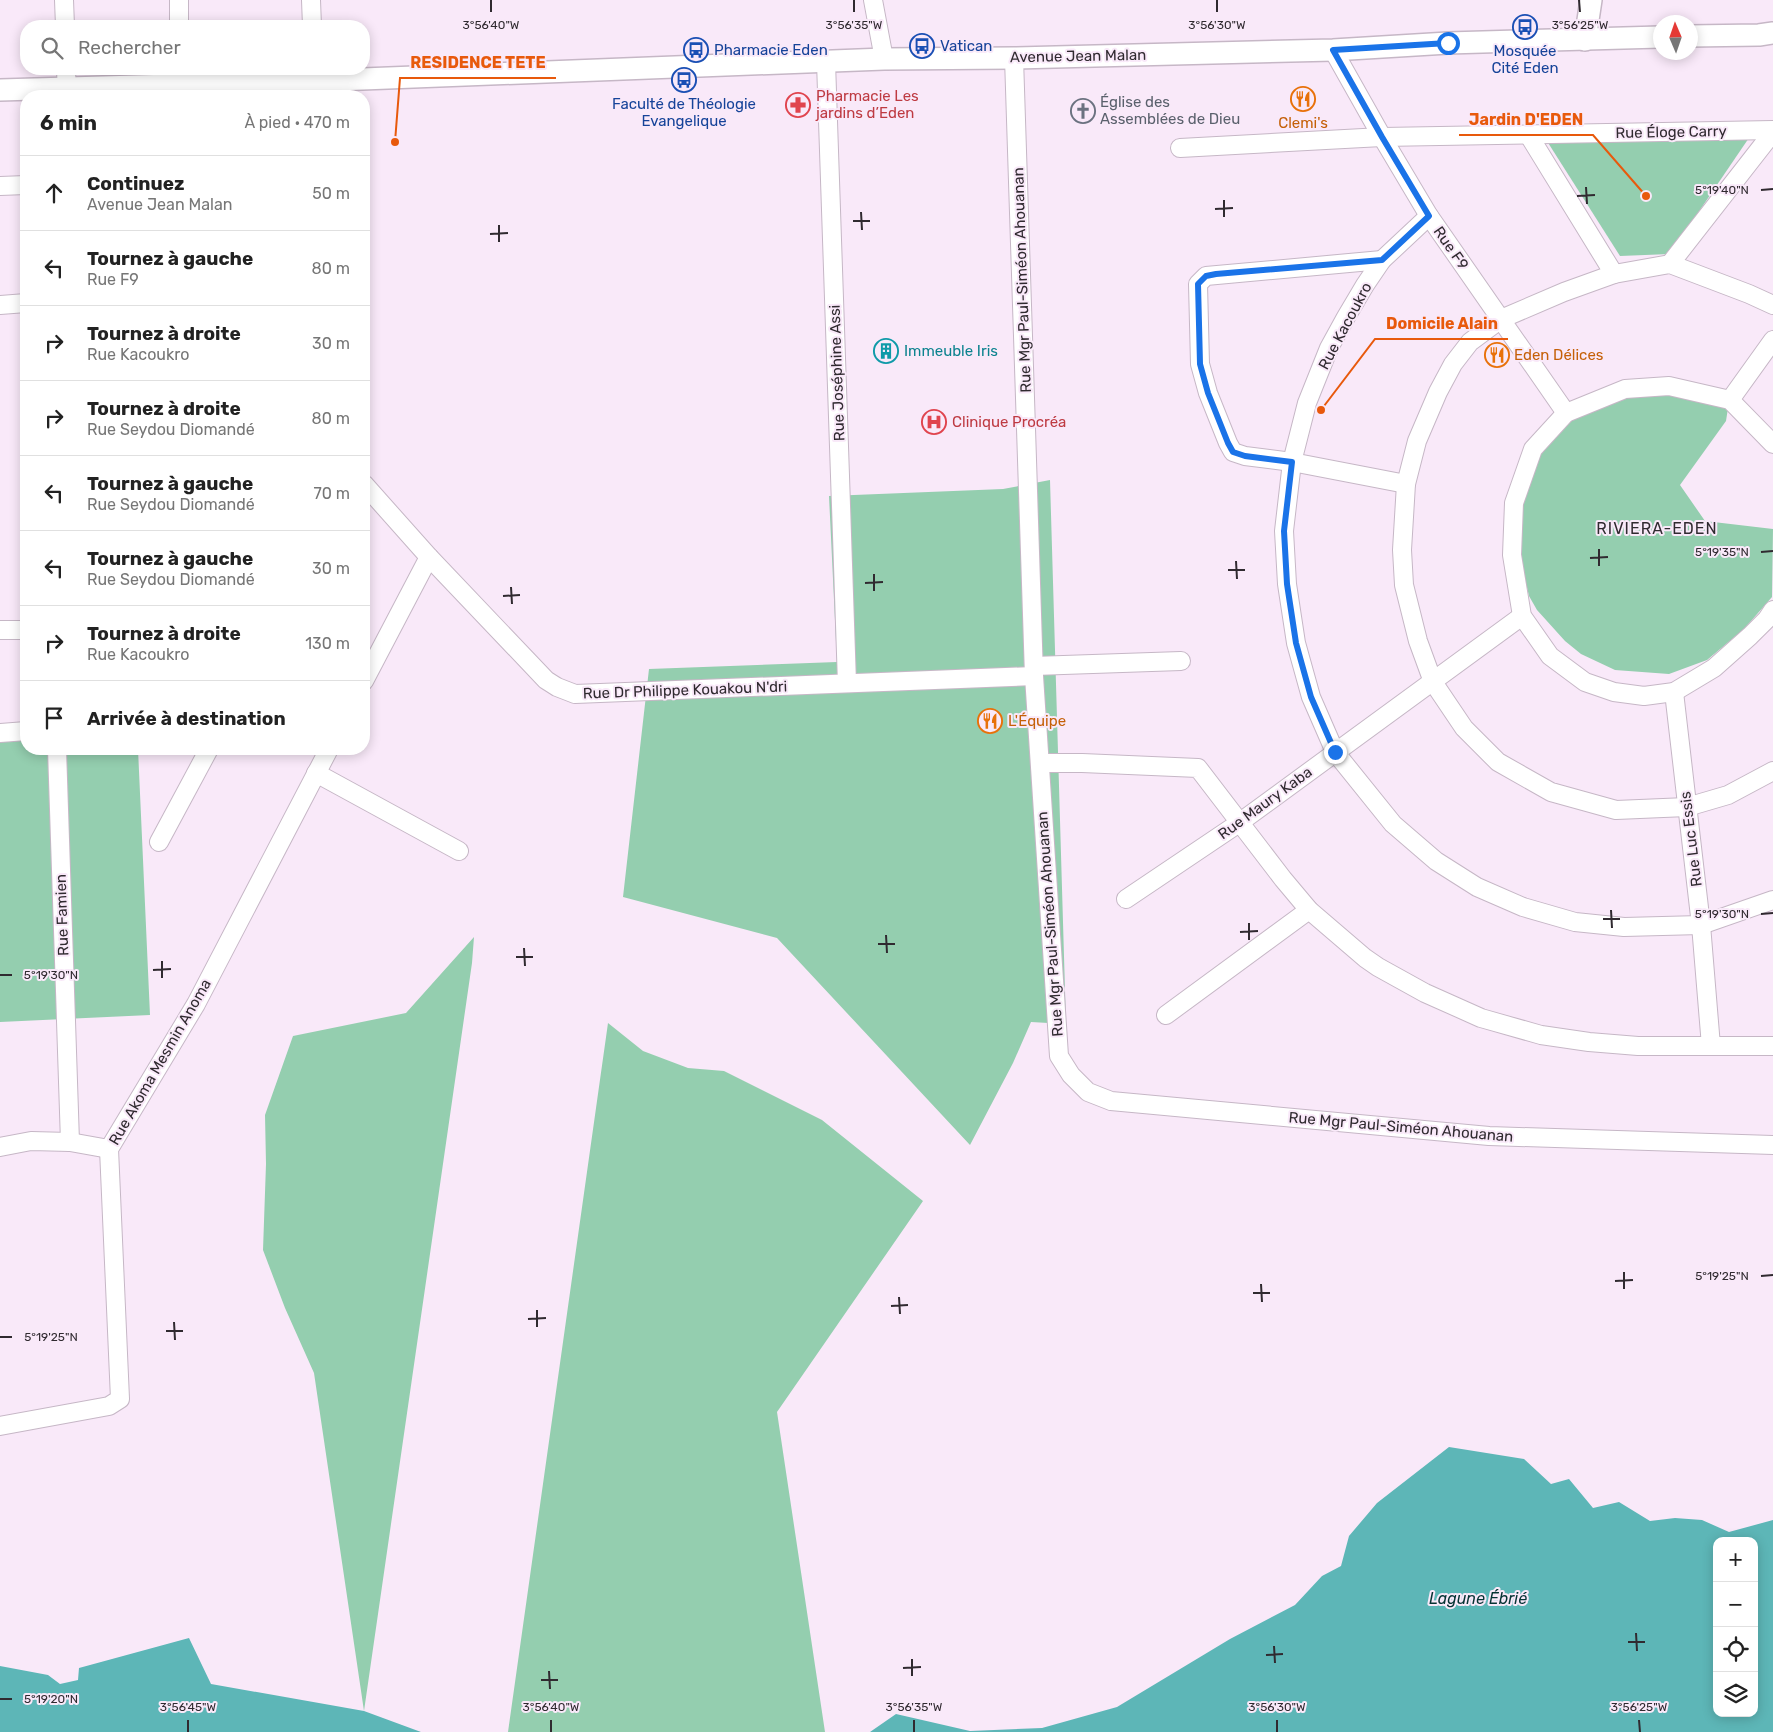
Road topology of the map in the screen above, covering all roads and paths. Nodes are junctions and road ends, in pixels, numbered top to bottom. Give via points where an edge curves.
1 (64, 0) edge
2 (178, 0) edge
3 (311, 0) edge
4 (873, 0) edge
5 (1591, 0) edge
6 (65, 20) edge
7 (179, 20) edge
8 (312, 20) edge
9 (1773, 33) edge
10 (1698, 36) edge
11 (1653, 37) edge
12 (1585, 40) junction
13 (1333, 50) junction
14 (1014, 58) junction
15 (884, 59) junction
16 (826, 62) junction
17 (181, 77) edge
18 (317, 82) edge
19 (66, 84) edge
20 (0, 90) edge
21 (1773, 131) edge
22 (1528, 134) junction
23 (1382, 137) junction
24 (1180, 148) dead end
25 (20, 185) edge
26 (0, 186) edge
27 (1429, 216) junction
28 (1382, 260) junction
29 (1670, 264) junction
30 (1614, 274) junction
31 (20, 303) edge
32 (0, 305) edge
33 (1773, 306) edge
34 (1501, 319) junction
35 (1773, 340) edge
36 (1730, 400) junction
37 (1566, 413) junction
38 (1773, 444) edge
39 (1292, 462) junction
40 (1406, 484) junction
41 (370, 491) edge
42 (429, 557) junction
43 (1773, 610) edge
44 (1522, 616) junction
45 (0, 630) edge
46 (20, 630) edge
47 (1181, 661) dead end
48 (370, 670) edge
49 (1034, 671) junction
50 (1433, 682) junction
51 (847, 683) junction
52 (1674, 692) junction
53 (20, 732) edge
54 (0, 733) edge
55 (1335, 752) junction
56 (57, 755) edge
57 (207, 755) edge
58 (325, 755) edge
59 (1040, 763) junction
60 (1773, 771) edge
61 (316, 773) junction
62 (1687, 807) junction
63 (1239, 823) junction
64 (159, 842) dead end
65 (459, 851) dead end
66 (1126, 899) dead end
67 (1773, 900) edge
68 (1309, 910) junction
69 (1701, 925) junction
70 (1166, 1015) dead end
71 (1712, 1046) junction
72 (1773, 1046) edge
73 (70, 1142) junction
74 (1773, 1145) edge
75 (0, 1147) edge
76 (109, 1149) junction
77 (0, 1426) edge

1 - 6 street
2 - 7 street
3 - 8 street
4 - 15 street
5 - 12 main road
9 - 10 main road
11 - 12 main road, Avenue Jean Malan
12 - 13 main road, Avenue Jean Malan
13 - 14 main road, Avenue Jean Malan
13 - 23 street, Rue F9
14 - 15 main road, Avenue Jean Malan
14 - 49 street, Rue Mgr Paul-Siméon Ahouanan
15 - 16 main road, Avenue Jean Malan
16 - 18 main road, Avenue Jean Malan
16 - 51 street, Rue Joséphine Assi
17 - 18 main road, Avenue Jean Malan
17 - 19 main road, Avenue Jean Malan
19 - 20 main road, Avenue Jean Malan
21 - 22 street, Rue Éloge Carry
21 - 29 street
22 - 23 street, Rue Éloge Carry
22 - 30 street
23 - 24 street, Rue Éloge Carry
23 - 27 street, Rue F9
25 - 26 street
27 - 28 street, Rue Kacoukro
27 - 34 street, Rue F9
28 - 39 street, Rue Kacoukro via 1330,348 1307,403
28 - 39 street via 1216,274 1206,276 1198,284 1200,364 1228,443 1233,452 1245,456
29 - 30 street
29 - 33 street
30 - 34 street
31 - 32 street
34 - 37 street, Rue F9
34 - 40 street via 1470,342 1453,364 1417,441
35 - 36 street
36 - 37 street via 1669,386 1625,388
36 - 38 street
37 - 44 street via 1533,449 1514,503 1512,555
39 - 40 street
39 - 55 street, Rue Kacoukro via 1284,531 1287,584 1296,643 1311,697
40 - 50 street via 1402,550 1404,585 1418,641
41 - 42 street, Rue Dr Philippe Kouakou N'dri
42 - 48 street
42 - 51 street, Rue Dr Philippe Kouakou N'dri via 546,680 575,694
43 - 52 street via 1714,668
44 - 50 street, Rue Maury Kaba
44 - 52 street via 1550,656 1585,682 1629,695
45 - 46 street
47 - 49 street, Rue Dr Philippe Kouakou N'dri
49 - 51 street, Rue Dr Philippe Kouakou N'dri
49 - 59 street, Rue Mgr Paul-Siméon Ahouanan
50 - 55 street, Rue Maury Kaba
50 - 62 street via 1464,728 1498,762 1551,792 1616,810
52 - 62 street, Rue Luc Essis
53 - 54 street
55 - 63 street, Rue Maury Kaba
55 - 69 street, Rue Kacoukro via 1393,824 1436,861 1477,886 1524,907 1575,922 1624,927
56 - 73 street, Rue Famien
57 - 64 street
58 - 61 street, Rue Akoma Mesmin Anoma
59 - 63 street via 1198,768
59 - 74 street, Rue Mgr Paul-Siméon Ahouanan via 1059,1056 1071,1075 1088,1092 1111,1101 1489,1136
60 - 62 street via 1728,795
61 - 65 street
61 - 76 street, Rue Akoma Mesmin Anoma via 196,1004
62 - 69 street, Rue Luc Essis
63 - 66 street, Rue Maury Kaba
63 - 68 street
67 - 69 street, Rue Kacoukro
68 - 70 street
68 - 71 street via 1378,967 1481,1018 1540,1035 1589,1042
69 - 71 street, Rue Luc Essis
71 - 72 street
73 - 75 street via 31,1141
73 - 76 street
76 - 77 street, Rue Akoma Mesmin Anoma via 120,1399 110,1406

